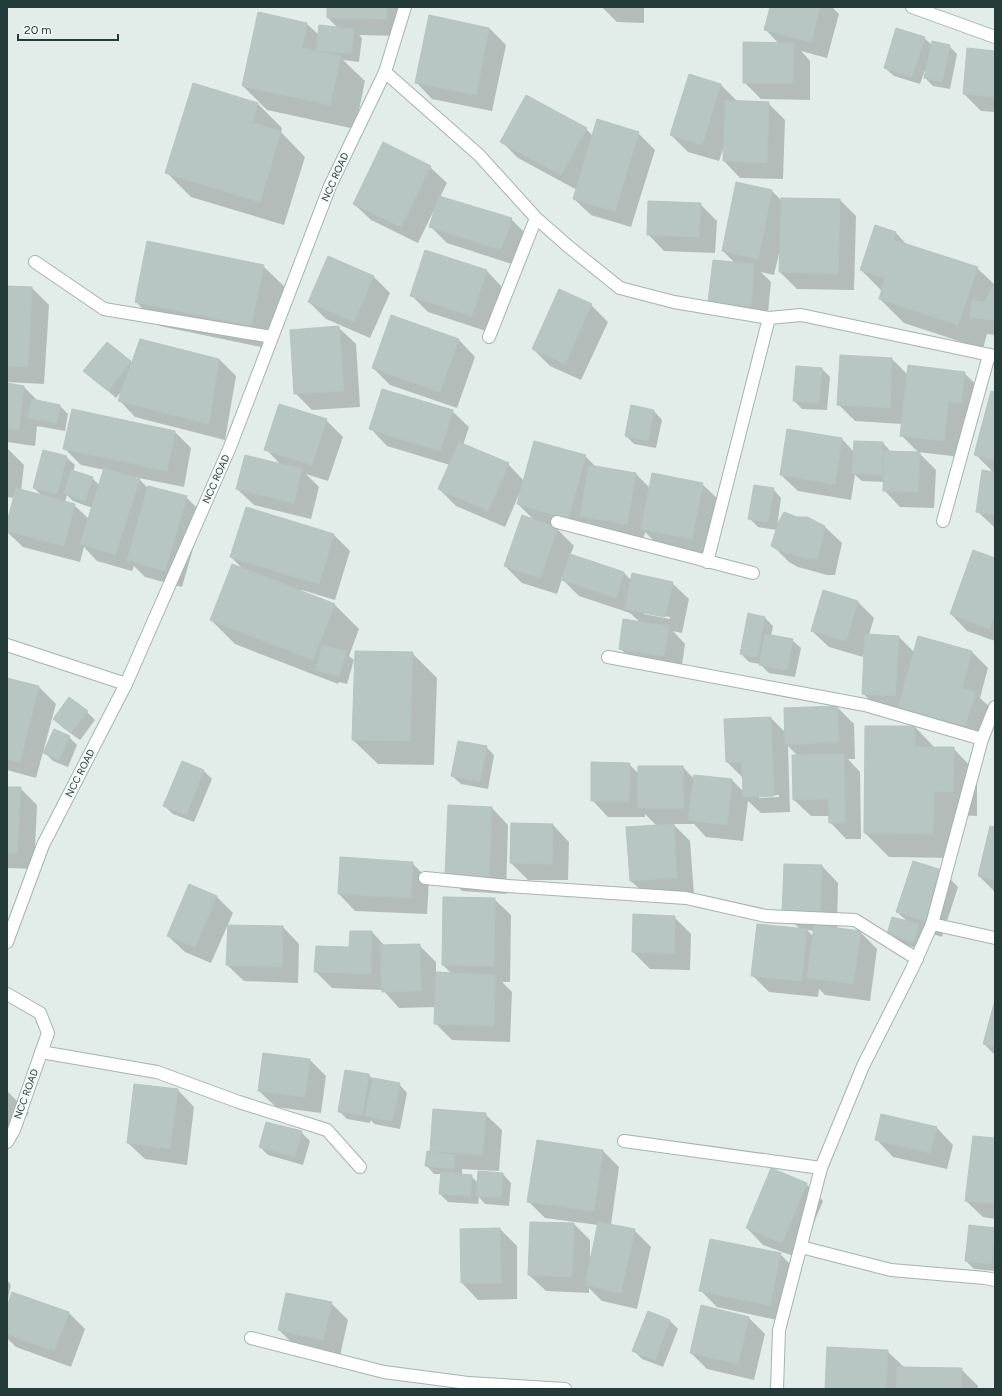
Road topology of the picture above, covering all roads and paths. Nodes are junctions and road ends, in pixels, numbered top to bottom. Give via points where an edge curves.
1 (405, 7) edge
2 (912, 7) edge
3 (995, 37) edge
4 (385, 72) junction
5 (536, 218) junction
6 (35, 262) dead end
7 (769, 318) junction
8 (272, 337) junction
9 (489, 337) dead end
10 (992, 356) edge
11 (557, 522) dead end
12 (942, 522) dead end
13 (707, 562) junction
14 (753, 573) dead end
15 (7, 645) edge
16 (608, 657) dead end
17 (126, 684) junction
18 (995, 707) edge
19 (982, 739) junction
20 (425, 878) dead end
21 (932, 924) junction
22 (995, 938) edge
23 (7, 942) edge
24 (917, 959) junction
25 (7, 994) edge
26 (41, 1052) junction
27 (624, 1141) dead end
28 (7, 1142) edge
29 (360, 1167) dead end
30 (821, 1168) junction
31 (801, 1247) junction
32 (995, 1280) edge
33 (251, 1338) dead end
34 (467, 1386) edge
35 (565, 1389) edge
36 (777, 1389) edge

1 - 4 street, NCC ROAD
2 - 3 street
4 - 5 street via 479,155
4 - 8 street, NCC ROAD via 330,186
5 - 7 street via 620,288 674,302
5 - 9 street
6 - 8 street via 104,309
7 - 10 street via 801,315
7 - 13 street
8 - 17 street, NCC ROAD via 230,448
10 - 12 street
11 - 13 street
13 - 14 street
15 - 17 street
16 - 19 street via 865,706
17 - 23 street, NCC ROAD via 43,845
18 - 19 street
19 - 21 street
20 - 24 street via 686,898 766,916 855,920
21 - 22 street
21 - 24 street
24 - 30 street via 863,1066
25 - 26 street, NCC ROAD via 40,1013 48,1033
26 - 28 street, NCC ROAD via 14,1130
26 - 29 street via 157,1072 327,1130
27 - 30 street
30 - 31 street
31 - 32 street via 891,1270
31 - 36 street via 779,1330
33 - 34 street via 384,1372
34 - 35 street

